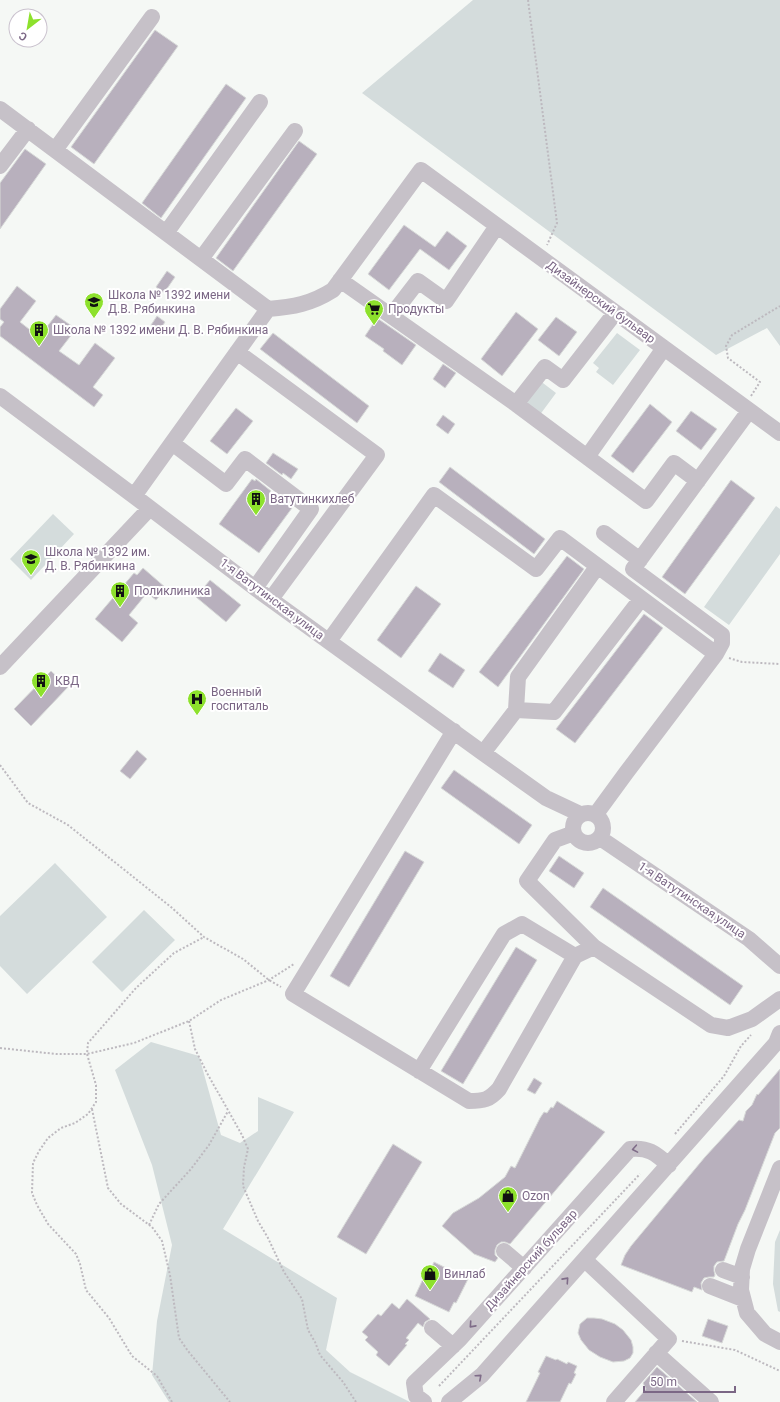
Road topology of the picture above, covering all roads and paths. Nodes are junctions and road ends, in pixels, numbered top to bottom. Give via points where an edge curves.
1 (528, 0) edge
2 (152, 17) dead end
3 (260, 102) dead end
4 (0, 109) edge
5 (28, 129) junction
6 (295, 131) dead end
7 (55, 150) junction
8 (0, 166) edge
9 (497, 226) junction
10 (166, 233) junction
11 (201, 259) junction
12 (542, 259) junction
13 (340, 280) junction
14 (780, 306) edge
15 (268, 309) junction
16 (615, 312) junction
17 (391, 316) junction
18 (664, 348) junction
19 (237, 352) junction
20 (0, 396) edge
21 (516, 404) junction
22 (746, 409) junction
23 (780, 433) edge
24 (172, 443) junction
25 (587, 457) junction
26 (698, 480) junction
27 (134, 496) junction
28 (150, 508) junction
29 (604, 533) dead end
30 (640, 560) junction
31 (597, 567) junction
32 (255, 588) junction
33 (271, 599) junction
34 (641, 599) junction
35 (329, 642) junction
36 (716, 654) junction
37 (780, 664) edge
38 (0, 667) edge
39 (516, 710) junction
40 (454, 731) junction
41 (483, 753) junction
42 (0, 766) edge
43 (581, 822) junction
44 (600, 838) junction
45 (204, 937) junction
46 (594, 947) junction
47 (575, 956) junction
48 (780, 966) edge
49 (269, 980) junction
50 (293, 994) junction
51 (780, 1003) edge
52 (189, 1021) junction
53 (780, 1033) edge
54 (752, 1034) dead end
55 (0, 1048) edge
56 (87, 1054) junction
57 (419, 1071) junction
58 (92, 1108) junction
59 (228, 1111) junction
60 (673, 1137) dead end
61 (669, 1165) junction
62 (780, 1168) edge
63 (641, 1172) dead end
64 (149, 1225) junction
65 (504, 1251) dead end
66 (585, 1260) junction
67 (524, 1268) junction
68 (742, 1289) junction
69 (432, 1328) dead end
70 (669, 1339) junction
71 (780, 1342) edge
72 (453, 1346) junction
73 (656, 1353) junction
74 (780, 1371) edge
75 (439, 1386) dead end
76 (172, 1402) edge
77 (230, 1402) edge
78 (356, 1402) edge
79 (424, 1402) edge
80 (449, 1402) edge
81 (614, 1402) edge
82 (711, 1402) edge

1 - 12 path via 557,223
2 - 7 street
3 - 10 street
4 - 5 street
5 - 7 street
5 - 8 street
6 - 11 street
7 - 10 street
9 - 12 street, Дизайнерский бульвар
9 - 13 street, Дизайнерский бульвар via 421,170
9 - 17 street via 446,301 418,282
10 - 11 street
11 - 15 street
12 - 16 street, Дизайнерский бульвар
13 - 15 street via 333,290 308,303
13 - 17 street
14 - 22 path via 732,335 726,346 728,358 760,382
15 - 19 street
16 - 18 street, Дизайнерский бульвар
16 - 21 street via 563,380 545,367
17 - 21 street
18 - 22 street, Дизайнерский бульвар
18 - 25 street
19 - 24 street
19 - 33 street via 377,455
20 - 27 street, 1-я Ватутинская улица
21 - 25 street
22 - 23 street, Дизайнерский бульвар
22 - 26 street
24 - 27 street
24 - 32 street via 226,484 245,459 311,509
25 - 26 street via 646,501 674,463
26 - 30 street
27 - 28 street, 1-я Ватутинская улица
28 - 32 street, 1-я Ватутинская улица
28 - 38 street
29 - 30 street
30 - 36 street via 633,569 722,635 722,643
31 - 34 street
31 - 35 street via 560,538 536,569 434,494
31 - 39 street via 518,677
32 - 33 street, 1-я Ватутинская улица
33 - 35 street, 1-я Ватутинская улица
34 - 36 street
34 - 39 street via 554,712
35 - 40 street, 1-я Ватутинская улица
36 - 37 path via 742,662
36 - 43 street via 622,778
39 - 41 street
40 - 41 street, 1-я Ватутинская улица
40 - 50 street
41 - 43 street, 1-я Ватутинская улица
42 - 45 path via 28,803 68,826 171,906
43 - 44 street via 603,822 604,828
43 - 44 street via 581,842 596,841
43 - 46 street via 554,840 527,881
44 - 48 street, 1-я Ватутинская улица via 749,939
45 - 49 path via 243,959
45 - 56 path via 174,954 136,988 88,1043
46 - 47 street
46 - 51 street via 711,1025 728,1028
47 - 57 street via 522,924 504,934
47 - 57 street via 499,1089 491,1098 469,1101
49 - 50 path
49 - 52 path via 221,1000
50 - 57 street
52 - 56 path via 134,1042
52 - 59 path via 195,1049
53 - 61 street via 776,1043
54 - 60 path via 741,1046 724,1076
55 - 56 path via 56,1054
56 - 58 path via 96,1085 96,1102
58 - 64 path via 108,1188 121,1204
58 - 76 path via 75,1123 61,1128 48,1138 33,1163 32,1193 48,1224 76,1254 86,1290 109,1318 132,1356 157,1376
59 - 64 path via 209,1145 191,1169 158,1204
59 - 78 path via 248,1149 244,1167 244,1186 258,1221 284,1272 302,1299 308,1330 320,1355
61 - 66 street
61 -> 67 street, Дизайнерский бульвар via 656,1153 642,1148 630,1149
62 - 68 street via 748,1249 742,1269
63 - 75 path
64 - 77 path via 162,1241 170,1275 179,1338
65 - 67 street
66 - 70 street
80 -> 66 street via 482,1375
67 -> 72 street, Дизайнерский бульвар
68 - 68 street via 715,1279
68 - 71 street via 747,1313 766,1334
69 - 72 street
70 - 73 street
70 - 74 path via 735,1350
72 - 79 street, Дизайнерский бульвар via 414,1383 416,1396
73 - 81 street
73 - 82 street

